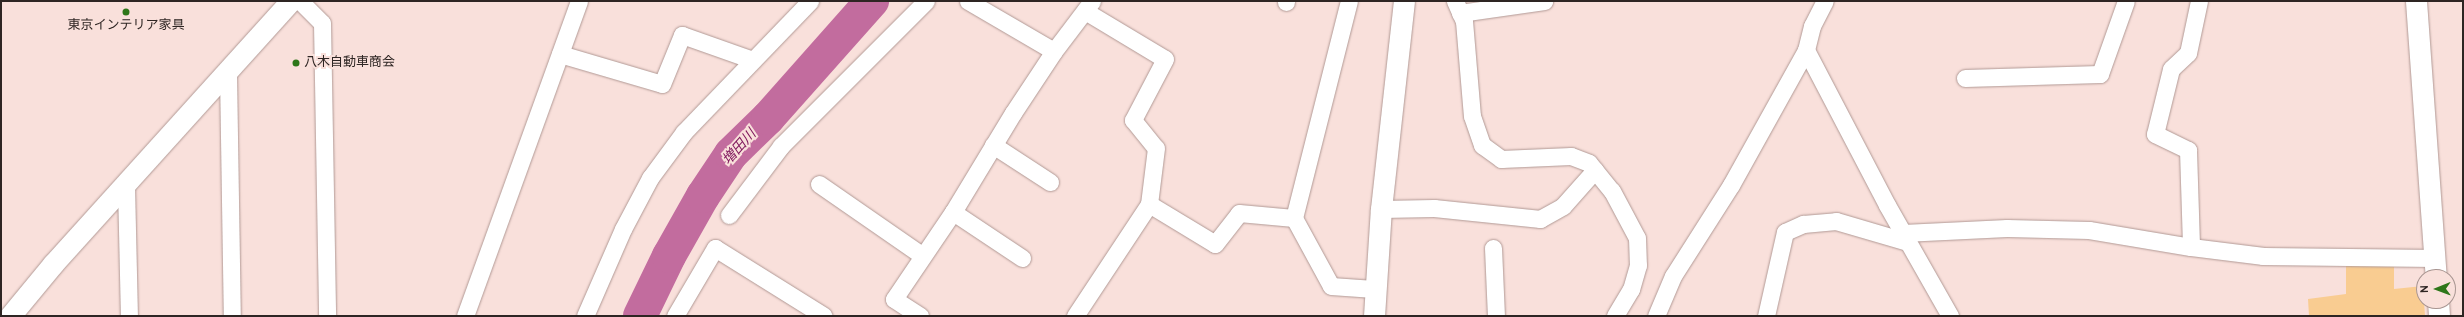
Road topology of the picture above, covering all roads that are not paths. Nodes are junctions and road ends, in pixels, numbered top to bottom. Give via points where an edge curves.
1 (291, 1) edge
2 (300, 1) edge
3 (579, 1) edge
4 (810, 1) edge
5 (926, 1) edge
6 (968, 1) edge
7 (1349, 1) edge
8 (1404, 1) edge
9 (1544, 1) edge
10 (1825, 1) edge
11 (2126, 1) edge
12 (2199, 1) edge
13 (2416, 1) edge
14 (1089, 6) edge
15 (1457, 7) edge
16 (1806, 50) junction
17 (1054, 51) junction
18 (560, 54) junction
19 (753, 60) junction
20 (228, 74) junction
21 (1965, 78) dead end
22 (993, 145) junction
23 (1595, 170) junction
24 (1050, 182) dead end
25 (818, 184) dead end
26 (126, 186) junction
27 (1149, 204) junction
28 (1381, 209) junction
29 (953, 212) junction
30 (729, 215) dead end
31 (1294, 218) junction
32 (1905, 237) junction
33 (2191, 247) junction
34 (1493, 248) dead end
35 (923, 256) junction
36 (1022, 258) dead end
37 (2436, 267) edge
38 (1374, 289) junction
39 (804, 310) edge
40 (1082, 314) edge
41 (10, 316) edge
42 (129, 316) edge
43 (232, 316) edge
44 (327, 316) edge
45 (465, 316) edge
46 (585, 316) edge
47 (675, 316) edge
48 (824, 316) edge
49 (920, 316) edge
50 (1374, 316) edge
51 (1496, 316) edge
52 (1615, 316) edge
53 (1656, 316) edge
54 (1766, 316) edge
55 (1950, 316) edge

1 - 20 street
2 - 44 street via 322,22
3 - 18 street
4 - 19 street
5 - 30 street via 781,146
6 - 17 street
7 - 31 street
8 - 28 street
9 - 15 street
10 - 16 street via 1812,26
11 - 21 street via 2100,74
12 - 33 street via 2188,53 2172,69 2155,134 2188,150
13 - 37 street
14 - 17 street
14 - 27 street via 1165,59 1133,120 1156,148
15 - 23 street via 1464,21 1472,116 1482,145 1501,159 1571,156 1589,163
16 - 32 street
16 - 53 street via 1731,185 1673,276
17 - 22 street
18 - 19 street via 662,84 682,35
18 - 45 street
19 - 46 street via 684,132 650,178 620,236
20 - 26 street
20 - 43 street
22 - 24 street
22 - 29 street
23 - 28 street via 1563,206 1540,219 1434,208
23 - 52 street via 1612,191 1637,238 1638,265 1631,289
25 - 35 street
26 - 41 street via 53,264
26 - 42 street
27 - 31 street via 1215,244 1239,213
27 - 40 street
28 - 38 street
29 - 35 street
29 - 36 street
31 - 38 street via 1331,286
32 - 33 street via 2007,228 2089,230
32 - 54 street via 1836,221 1803,224 1785,232
32 - 55 street
33 - 37 street via 2263,256
34 - 51 street
35 - 49 street via 894,299
38 - 50 street
39 - 47 street via 715,248
39 - 48 street

